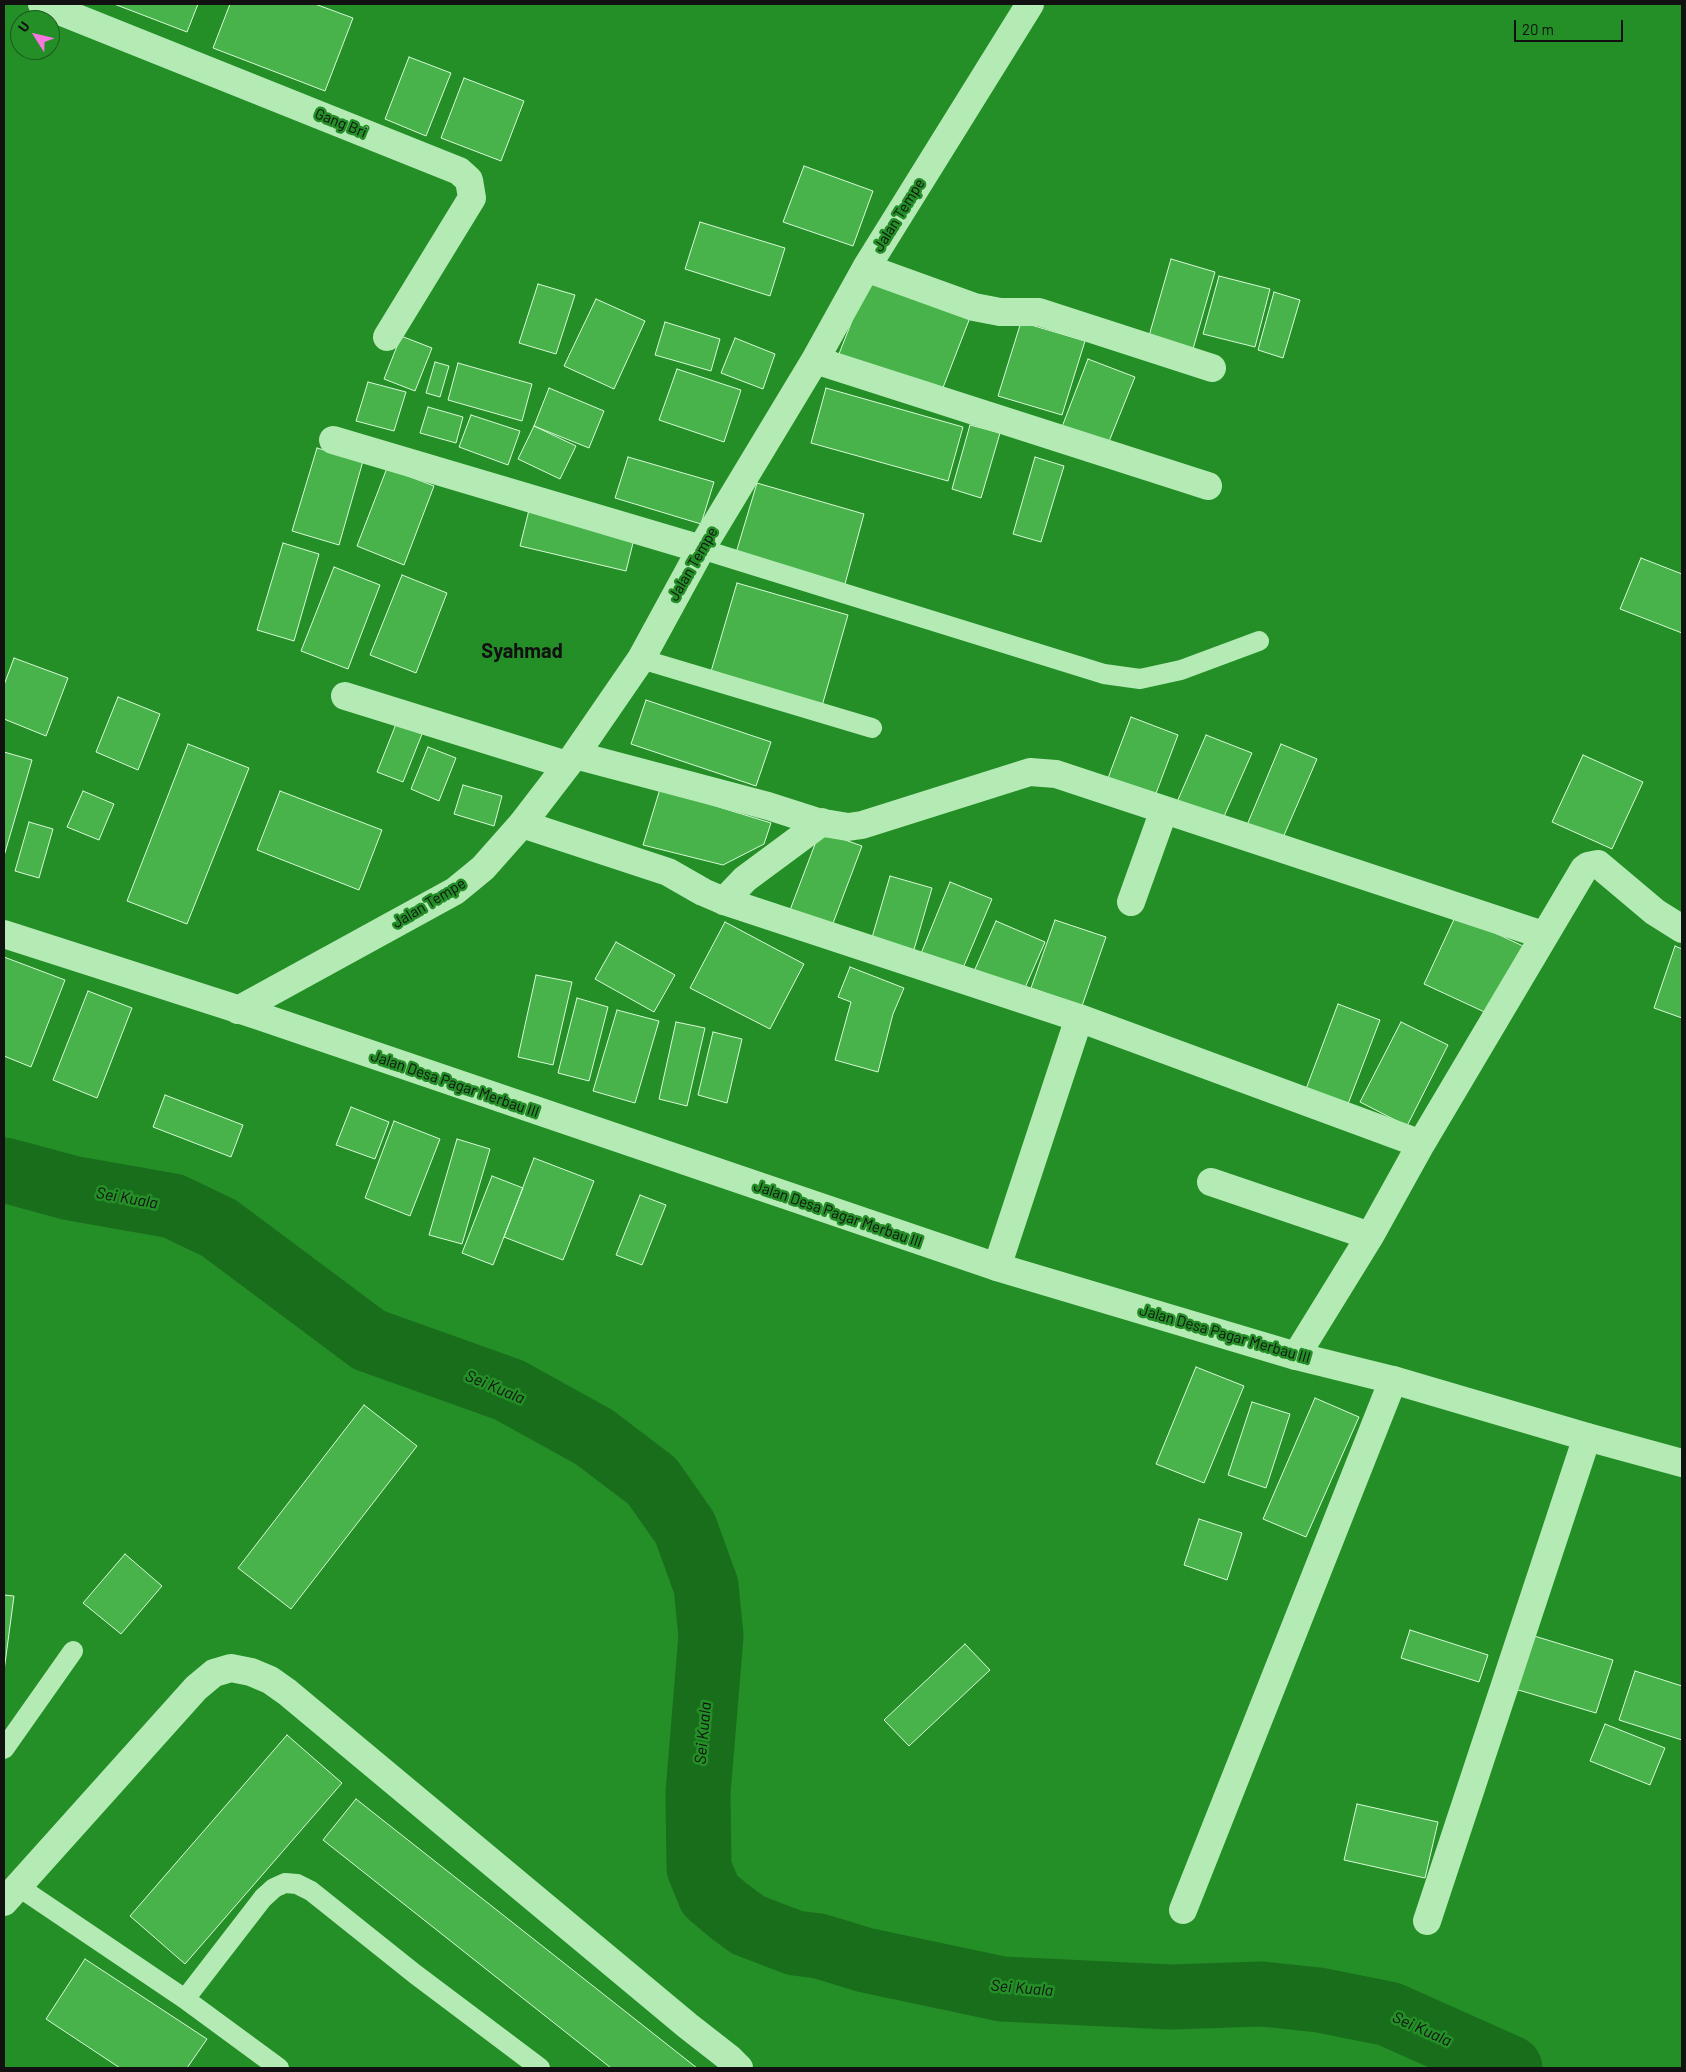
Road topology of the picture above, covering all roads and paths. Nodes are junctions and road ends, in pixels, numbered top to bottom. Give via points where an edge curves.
1 (42, 4) edge
2 (1030, 4) edge
3 (866, 268) junction
4 (388, 337) dead end
5 (814, 360) junction
6 (1212, 368) dead end
7 (333, 440) dead end
8 (1208, 486) dead end
9 (701, 549) junction
10 (1259, 641) dead end
11 (641, 659) junction
12 (345, 696) dead end
13 (872, 728) dead end
14 (571, 760) junction
15 (1164, 810) junction
16 (820, 822) junction
17 (522, 824) junction
18 (714, 896) junction
19 (1131, 902) dead end
20 (1682, 929) edge
21 (4, 934) edge
22 (1543, 936) junction
23 (247, 1013) junction
24 (1079, 1018) junction
25 (1421, 1144) junction
26 (1211, 1182) dead end
27 (1370, 1236) junction
28 (996, 1267) junction
29 (1296, 1356) junction
30 (1393, 1380) junction
31 (1587, 1437) junction
32 (1682, 1463) edge
33 (73, 1652) dead end
34 (4, 1749) edge
35 (11, 1894) edge
36 (1183, 1910) dead end
37 (1427, 1921) dead end
38 (185, 1999) junction
39 (279, 2068) edge
40 (540, 2068) edge
41 (739, 2068) edge

1 - 4 street, Gang Bri via 459,171 469,180 472,198
2 - 3 street, Jalan Tempe
3 - 5 street, Jalan Tempe
3 - 6 street via 974,307 1000,312 1039,312
5 - 8 street
5 - 9 street, Jalan Tempe
7 - 9 street
9 - 10 lane via 1104,674 1140,679 1182,670
9 - 11 street, Jalan Tempe
11 - 13 lane
11 - 14 street, Jalan Tempe
12 - 14 street
14 - 16 street via 768,806
14 - 17 street, Jalan Tempe
15 - 16 street via 1056,774 1030,772 862,825 848,827
15 - 19 street
15 - 22 street
16 - 18 street via 745,879
17 - 18 street via 668,872
17 - 23 street, Jalan Tempe via 483,868 455,891
18 - 24 street
20 - 22 street via 1655,912 1598,864 1584,869
21 - 23 street, Jalan Desa Pagar Merbau III
22 - 25 street
23 - 28 street, Jalan Desa Pagar Merbau III
24 - 25 street
24 - 28 street
25 - 27 street
26 - 27 street
27 - 29 street
28 - 29 street, Jalan Desa Pagar Merbau III
29 - 30 street, Jalan Desa Pagar Merbau III
30 - 31 street, Jalan Desa Pagar Merbau III
30 - 36 street
31 - 32 street, Jalan Desa Pagar Merbau III
31 - 37 street
33 - 34 lane
35 - 38 lane
35 - 41 street via 196,1688 214,1673 231,1668 251,1672 287,1692
38 - 39 lane
38 - 40 lane via 263,1898 274,1888 297,1884 311,1891 414,1974

